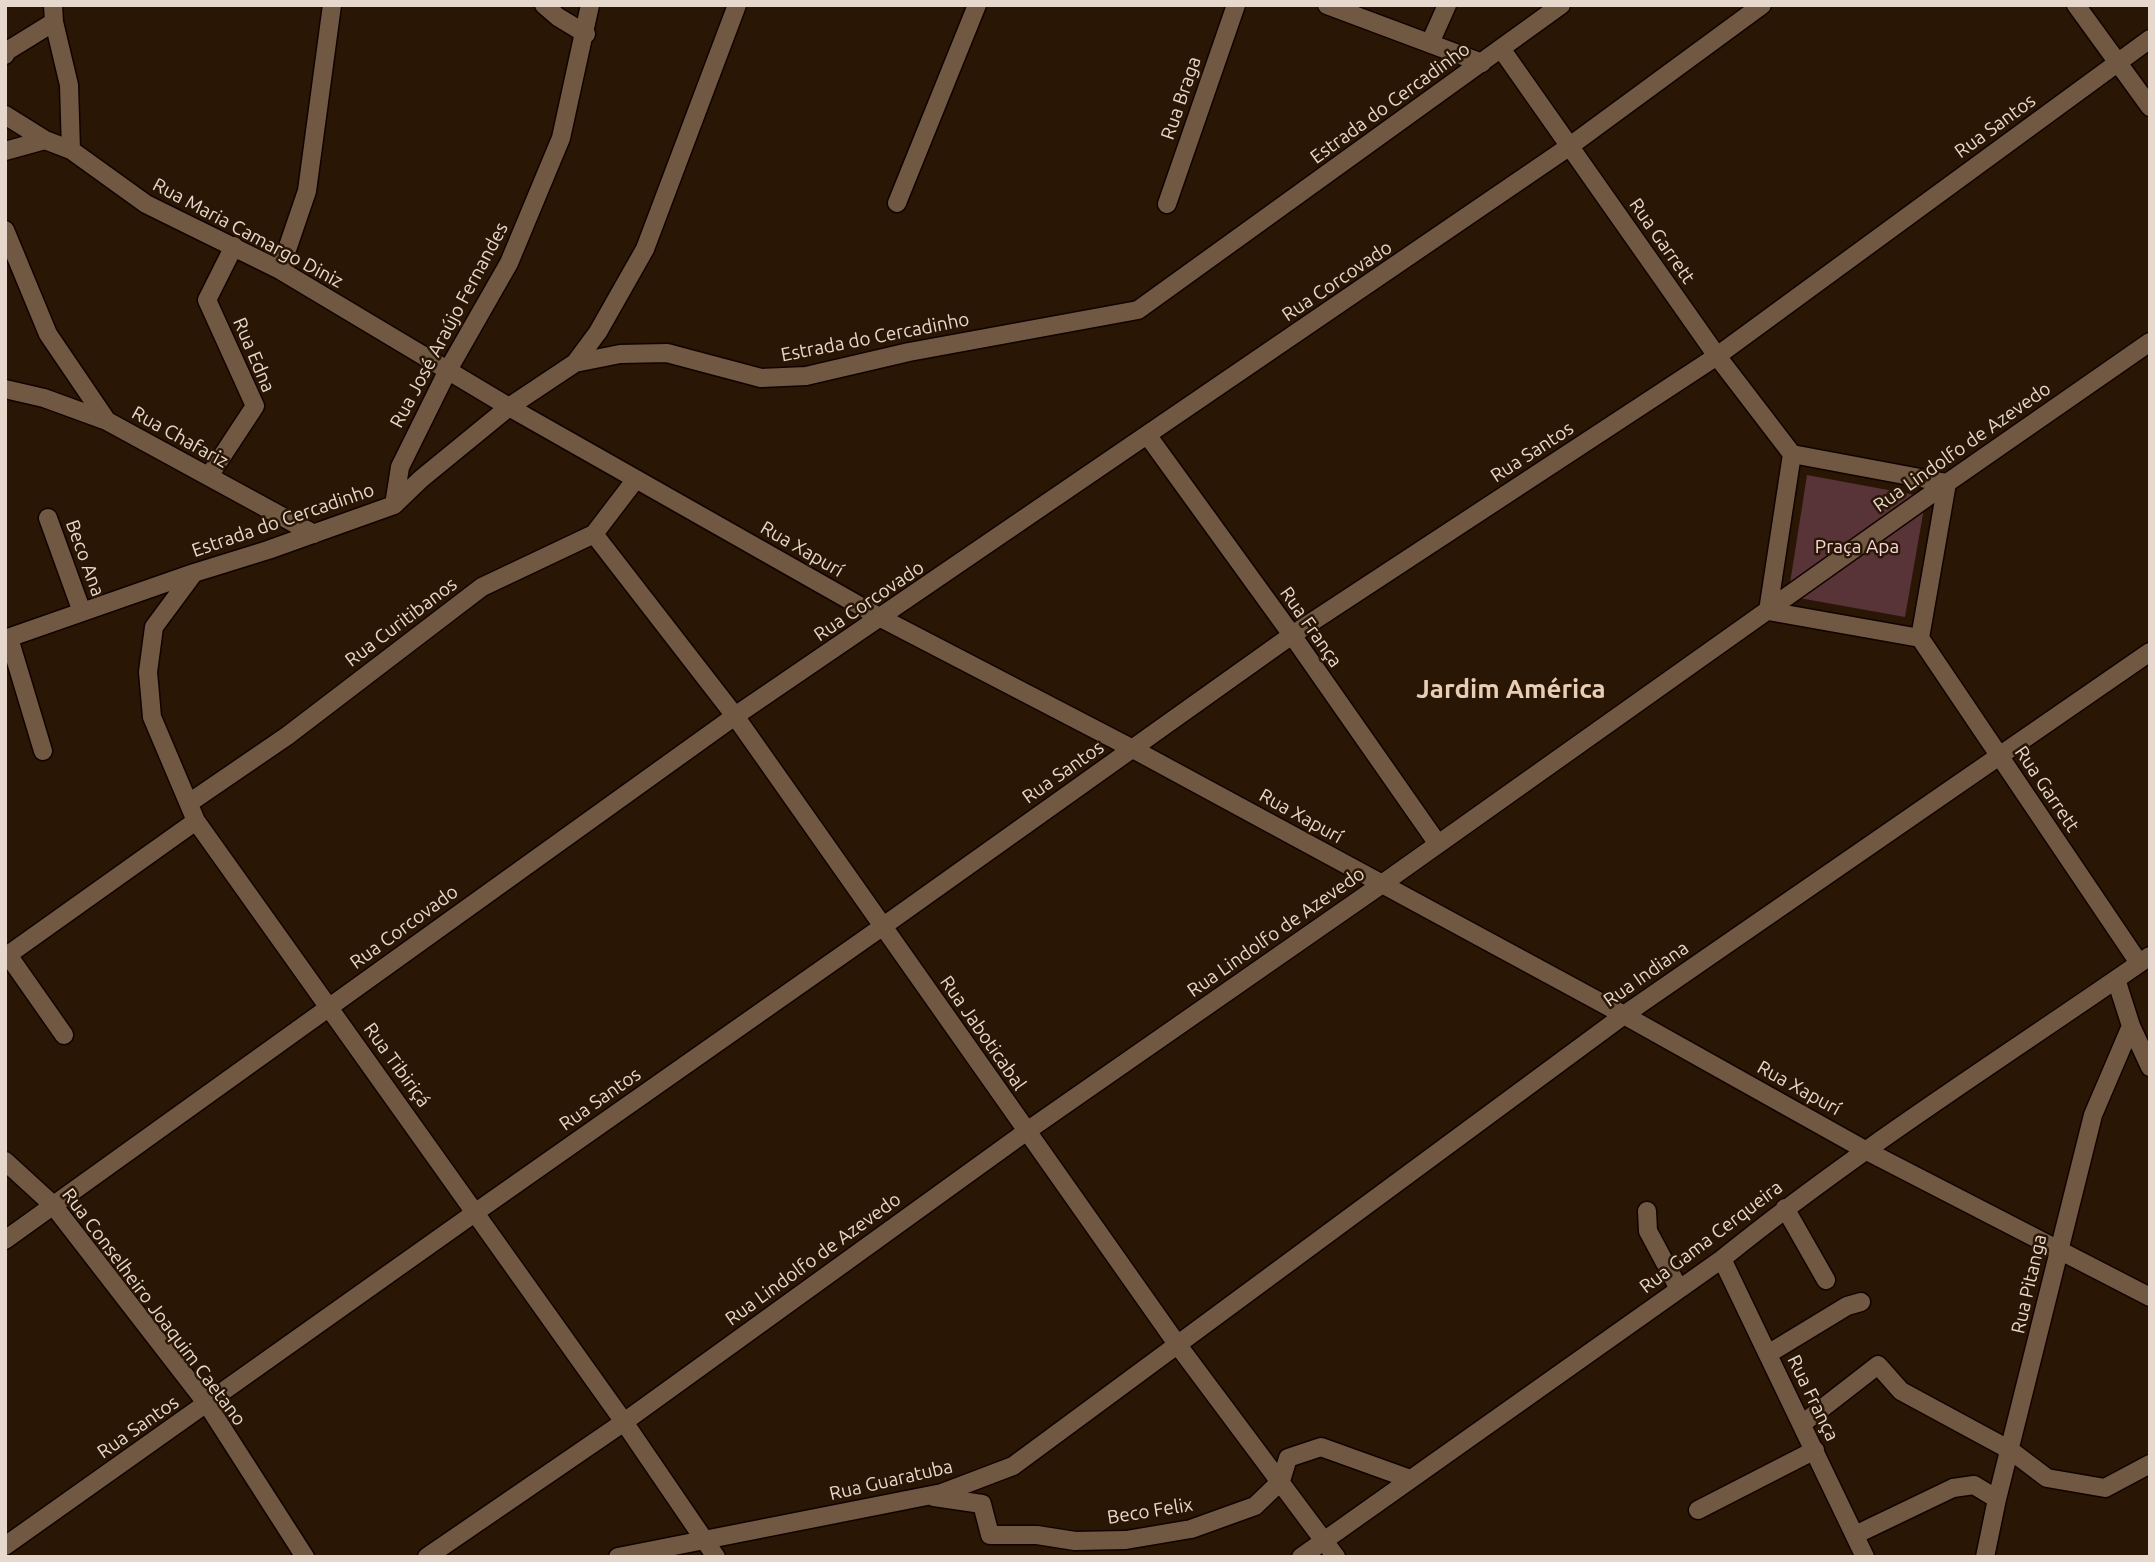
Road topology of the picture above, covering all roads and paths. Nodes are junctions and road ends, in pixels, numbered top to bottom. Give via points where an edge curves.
1 (332, 5) edge
2 (544, 5) edge
3 (590, 5) edge
4 (737, 5) edge
5 (977, 5) edge
6 (1236, 5) edge
7 (1327, 5) edge
8 (1447, 5) edge
9 (1560, 5) edge
10 (1762, 5) edge
11 (2076, 5) edge
12 (54, 14) edge
13 (586, 34) junction
14 (2150, 39) edge
15 (1430, 43) junction
16 (1502, 50) junction
17 (5, 55) edge
18 (2117, 62) junction
19 (1482, 63) junction
20 (2150, 107) edge
21 (5, 115) edge
22 (45, 140) junction
23 (1570, 146) junction
24 (71, 150) junction
25 (5, 151) edge
26 (897, 204) dead end
27 (1167, 204) dead end
28 (5, 230) edge
29 (234, 246) junction
30 (280, 270) junction
31 (2150, 342) edge
32 (1717, 356) junction
33 (575, 363) junction
34 (448, 370) junction
35 (5, 389) edge
36 (509, 407) junction
37 (107, 421) junction
38 (1147, 436) junction
39 (1793, 454) junction
40 (209, 476) junction
41 (636, 479) junction
42 (1947, 482) junction
43 (394, 505) junction
44 (48, 518) dead end
45 (314, 534) junction
46 (594, 534) junction
47 (194, 573) junction
48 (1768, 611) junction
49 (82, 612) junction
50 (881, 618) junction
51 (1292, 635) junction
52 (7, 638) edge
53 (1920, 638) junction
54 (2150, 652) edge
55 (735, 716) junction
56 (1133, 749) junction
57 (43, 751) dead end
58 (2000, 756) junction
59 (189, 803) junction
60 (196, 821) junction
61 (1438, 844) junction
62 (1382, 884) junction
63 (882, 927) junction
64 (7, 956) edge
65 (2144, 960) edge
66 (2116, 979) junction
67 (329, 1007) junction
68 (1624, 1014) junction
69 (2131, 1026) junction
70 (64, 1035) dead end
71 (2150, 1067) edge
72 (1027, 1131) junction
73 (1865, 1150) junction
74 (5, 1161) edge
75 (52, 1205) junction
76 (1785, 1208) junction
77 (1647, 1211) dead end
78 (475, 1212) junction
79 (5, 1240) edge
80 (2058, 1250) junction
81 (1722, 1259) junction
82 (1826, 1280) dead end
83 (1679, 1289) junction
84 (2150, 1297) edge
85 (1861, 1302) dead end
86 (1177, 1344) junction
87 (1768, 1354) junction
88 (207, 1404) junction
89 (624, 1422) junction
90 (1802, 1424) junction
91 (1815, 1450) junction
92 (2010, 1450) junction
93 (2150, 1464) edge
94 (1410, 1479) junction
95 (1281, 1481) junction
96 (927, 1496) junction
97 (1997, 1499) junction
98 (1698, 1510) dead end
99 (1855, 1535) junction
100 (704, 1539) junction
101 (1325, 1539) junction
102 (5, 1546) edge
103 (305, 1557) edge
104 (428, 1557) edge
105 (618, 1557) edge
106 (716, 1557) edge
107 (1301, 1557) edge
108 (1336, 1557) edge
109 (1865, 1557) edge
110 (1985, 1557) edge

1 - 30 street via 307,191
2 - 13 street
3 - 13 street, Rua José Araújo Fernandes
4 - 33 street via 645,249
5 - 26 street
6 - 27 street, Rua Braga
7 - 15 street
8 - 15 street
9 - 16 street, Estrada do Cercadinho
10 - 23 street, Rua Corcovado
11 - 18 street
12 - 17 street
12 - 24 street via 69,85
13 - 34 street, Rua José Araújo Fernandes via 561,138 509,263
14 - 18 street, Rua Santos
15 - 19 street
16 - 19 street, Estrada do Cercadinho
16 - 23 street, Rua Garrett
18 - 20 street
18 - 32 street, Rua Santos
19 - 33 street, Estrada do Cercadinho via 1138,310 806,376 761,378 667,353 620,354
21 - 22 street, Rua Maria Camargo Diniz
22 - 24 street, Rua Maria Camargo Diniz
22 - 25 street
23 - 32 street, Rua Garrett
23 - 38 street, Rua Corcovado
24 - 29 street, Rua Maria Camargo Diniz via 146,204
28 - 37 street, Rua Chafariz via 48,334
29 - 30 street, Rua Maria Camargo Diniz
29 - 40 street, Rua Edna via 207,300 256,406
30 - 34 street, Rua Maria Camargo Diniz
31 - 42 street, Rua Lindolfo de Azevedo
32 - 39 street, Rua Garrett
32 - 51 street, Rua Santos
33 - 36 street, Estrada do Cercadinho
34 - 36 street, Rua Maria Camargo Diniz
34 - 43 street, Rua José Araújo Fernandes via 400,467
35 - 37 street
36 - 41 street, Rua Xapurí
36 - 43 street, Estrada do Cercadinho
37 - 40 street, Rua Chafariz
38 - 50 street, Rua Corcovado
38 - 51 street, Rua França
39 - 42 street
39 - 48 street
40 - 45 street, Rua Chafariz
41 - 46 street, Rua Curitibanos
41 - 50 street, Rua Xapurí
42 - 48 street, Rua Lindolfo de Azevedo
42 - 53 street
43 - 45 street, Estrada do Cercadinho
44 - 49 street, Beco Ana
45 - 47 street, Estrada do Cercadinho
46 - 55 street, Rua Jaboticabal
46 - 59 street, Rua Curitibanos via 482,587 287,736
47 - 49 street, Estrada do Cercadinho
47 - 59 street, Rua Tibiriçá via 154,627 148,672 152,717
48 - 53 street
48 - 61 street, Rua Lindolfo de Azevedo
49 - 52 street, Estrada do Cercadinho
50 - 55 street, Rua Corcovado
50 - 56 street, Rua Xapurí
51 - 56 street, Rua Santos
51 - 61 street, Rua França
52 - 57 street
53 - 58 street, Rua Garrett
54 - 58 street, Rua Indiana
55 - 63 street, Rua Jaboticabal
55 - 67 street, Rua Corcovado
56 - 62 street, Rua Xapurí
56 - 63 street, Rua Santos
58 - 65 street, Rua Garrett
58 - 68 street, Rua Indiana
59 - 60 street, Rua Tibiriçá
60 - 64 street
60 - 67 street, Rua Tibiriçá
61 - 62 street, Rua Lindolfo de Azevedo
62 - 68 street, Rua Xapurí
62 - 72 street, Rua Lindolfo de Azevedo
63 - 72 street, Rua Jaboticabal
63 - 78 street, Rua Santos
64 - 70 street
65 - 66 street, Rua Gama Cerqueira
66 - 69 street
66 - 73 street, Rua Gama Cerqueira
67 - 75 street, Rua Corcovado
67 - 78 street, Rua Tibiriçá
68 - 73 street, Rua Xapurí
68 - 86 street, Rua Indiana
69 - 71 street
69 - 80 street, Rua Pitanga via 2093,1115
72 - 86 street, Rua Jaboticabal
72 - 89 street, Rua Lindolfo de Azevedo
73 - 76 street, Rua Gama Cerqueira
73 - 80 street, Rua Xapurí
74 - 75 street, Rua Conselheiro Joaquim Caetano
75 - 79 street, Rua Corcovado
75 - 88 street, Rua Conselheiro Joaquim Caetano
76 - 81 street, Rua Gama Cerqueira
76 - 82 street
77 - 83 street via 1648,1231
78 - 88 street, Rua Santos
78 - 89 street, Rua Tibiriçá
80 - 84 street, Rua Xapurí
80 - 92 street, Rua Pitanga
81 - 83 street, Rua Gama Cerqueira
81 - 87 street, Rua França
83 - 94 street, Rua Gama Cerqueira
85 - 87 street
86 - 95 street, Rua Jaboticabal
86 - 96 street, Rua Guaratuba via 1013,1466
87 - 90 street, Rua França
88 - 102 street, Rua Santos
88 - 103 street, Rua Conselheiro Joaquim Caetano
89 - 100 street, Rua Tibiriçá
89 - 104 street, Rua Lindolfo de Azevedo
90 - 91 street, Rua França
90 - 92 street via 1878,1364 1901,1391
91 - 98 street
91 - 99 street, Rua França
92 - 93 street via 2047,1478 2105,1488
92 - 97 street, Rua Pitanga
94 - 95 street, Beco Felix via 1321,1447 1288,1458
94 - 101 street, Rua Gama Cerqueira
95 - 96 street, Beco Felix via 1255,1506 1191,1529 1126,1539 990,1535 982,1504
95 - 101 street, Rua Jaboticabal
96 - 100 street, Rua Guaratuba
97 - 99 street via 1974,1485 1953,1488
97 - 110 street, Rua Pitanga
99 - 109 street, Rua França
100 - 105 street, Rua Guaratuba
100 - 106 street, Rua Tibiriçá
101 - 107 street, Rua Gama Cerqueira
101 - 108 street, Rua Jaboticabal

